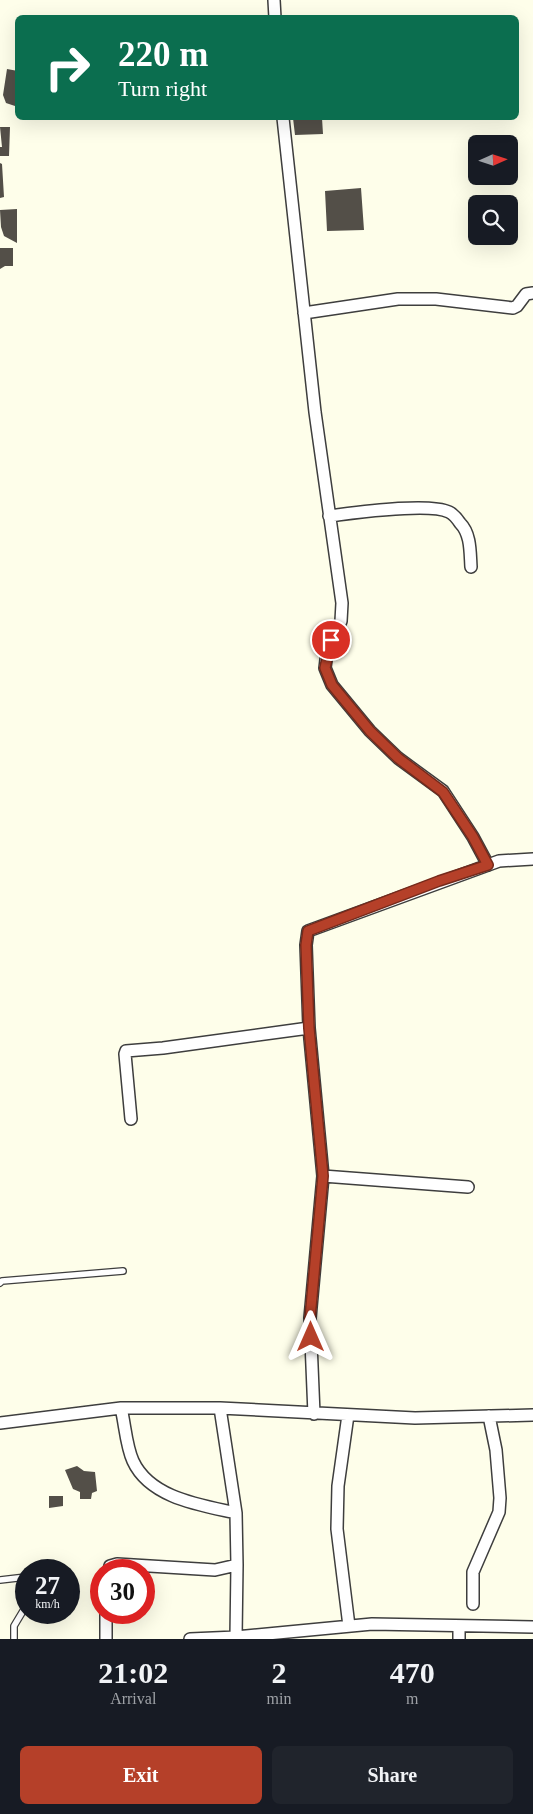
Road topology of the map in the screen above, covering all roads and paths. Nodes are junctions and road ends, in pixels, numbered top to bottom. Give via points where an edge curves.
1 (274, 0) edge
2 (275, 15) edge
3 (283, 120) edge
4 (533, 293) edge
5 (304, 313) junction
6 (329, 516) junction
7 (472, 567) dead end
8 (533, 859) edge
9 (488, 865) junction
10 (309, 1028) junction
11 (131, 1118) dead end
12 (323, 1176) junction
13 (468, 1188) dead end
14 (123, 1271) dead end
15 (0, 1283) edge
16 (121, 1408) junction
17 (220, 1408) junction
18 (314, 1414) junction
19 (348, 1415) junction
20 (533, 1415) edge
21 (489, 1416) junction
22 (0, 1422) edge
23 (236, 1513) junction
24 (237, 1565) junction
25 (155, 1566) edge
26 (15, 1578) edge
27 (0, 1580) edge
28 (473, 1604) dead end
29 (15, 1624) edge
30 (106, 1624) edge
31 (350, 1626) junction
32 (459, 1626) junction
33 (533, 1627) edge
34 (236, 1637) junction
35 (14, 1639) edge
36 (106, 1639) edge
37 (190, 1639) edge
38 (459, 1639) edge

1 - 2 street
3 - 5 street
4 - 5 street via 526,294 512,308 436,299 398,299
5 - 6 street
6 - 7 street via 388,510 449,512 462,524 468,538
6 - 9 street via 342,608 327,652 325,668 332,685 370,731 398,758 443,792
8 - 9 street via 513,858
9 - 10 street via 308,931
10 - 11 street via 126,1051
10 - 12 street
12 - 13 street
12 - 18 street via 310,1318
14 - 15 lane
16 - 17 street
16 - 22 street
16 - 23 street via 133,1461 150,1483 183,1501
17 - 18 street
17 - 23 street
18 - 19 street
19 - 21 street via 416,1418
19 - 31 street via 338,1486 337,1529
20 - 21 street
21 - 28 street via 496,1450 499,1512 473,1572
23 - 24 street
24 - 25 street via 216,1570
24 - 34 street
26 - 27 lane
29 - 35 lane
30 - 36 street
31 - 32 street
31 - 34 street
32 - 33 street
32 - 38 street
34 - 37 street

